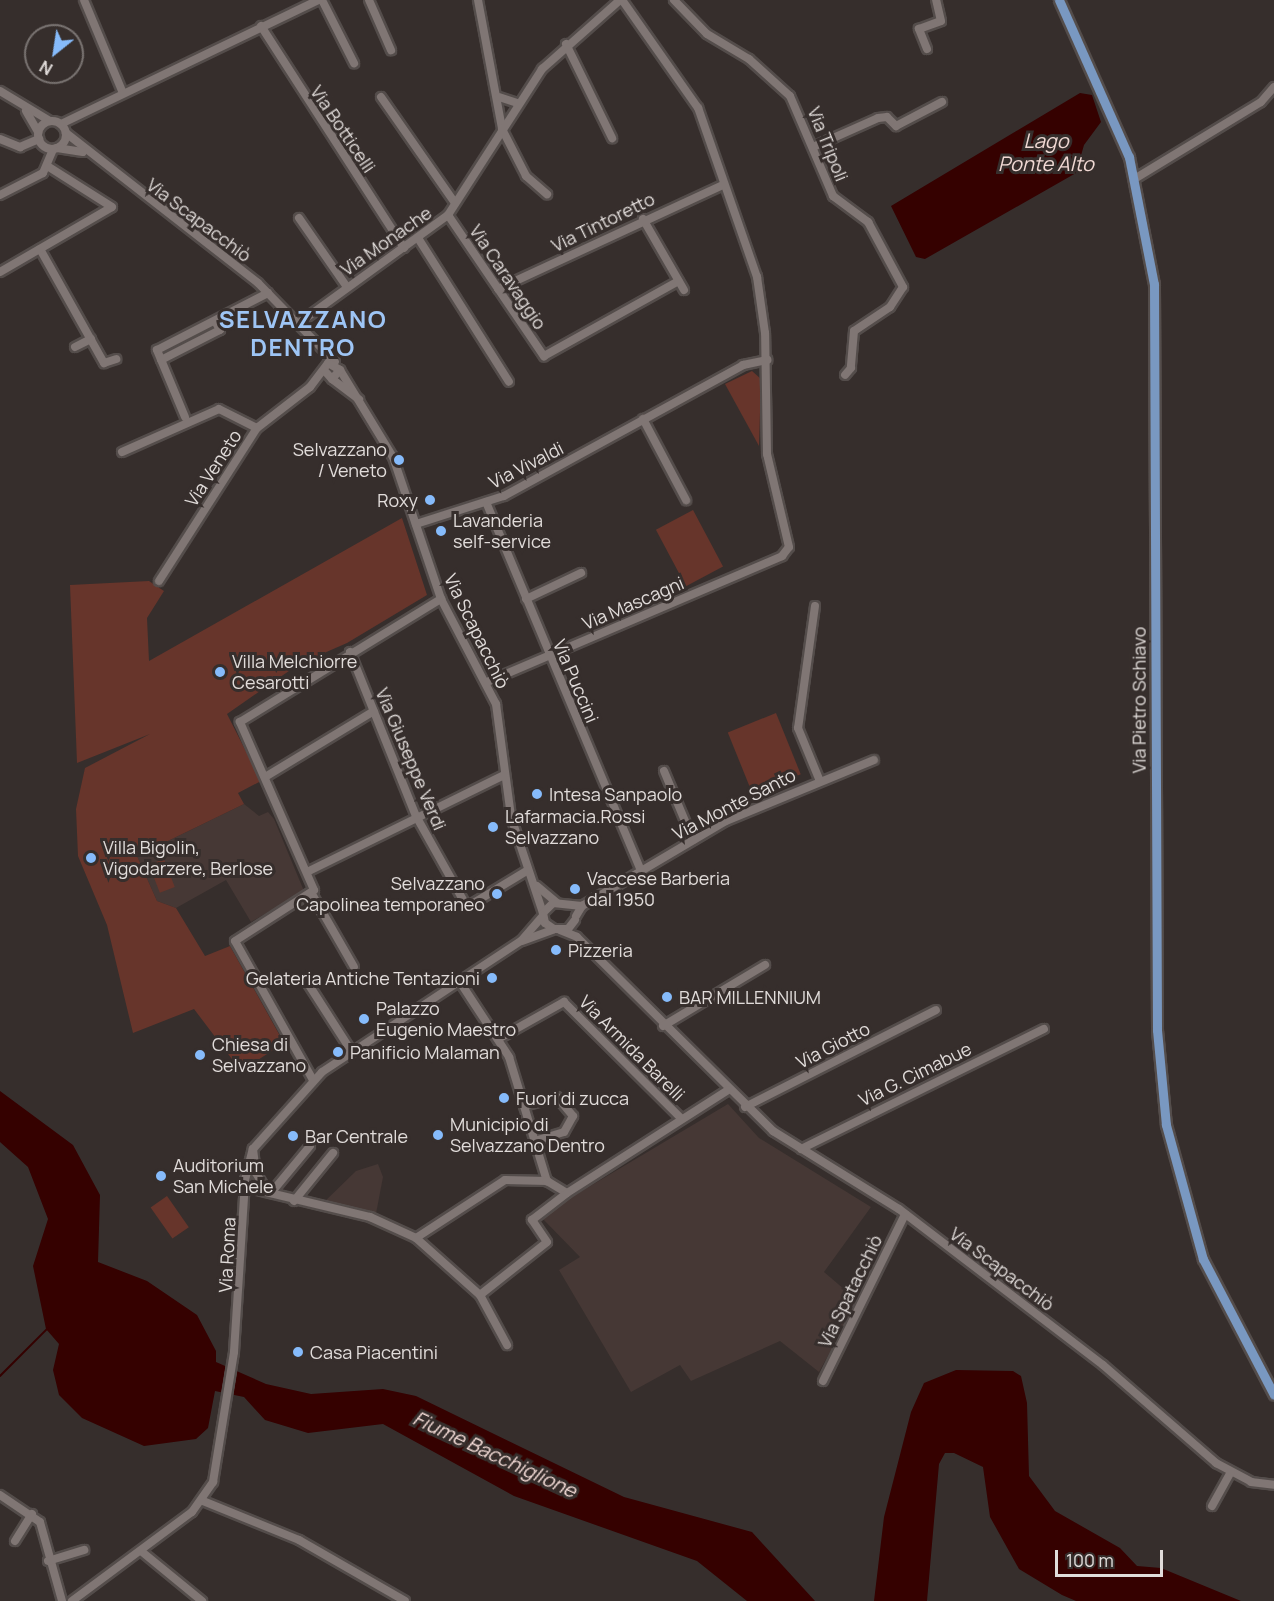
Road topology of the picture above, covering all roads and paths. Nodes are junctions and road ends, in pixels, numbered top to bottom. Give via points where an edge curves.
1 (321, 0) edge
2 (369, 0) edge
3 (478, 0) edge
4 (621, 0) edge
5 (674, 0) edge
6 (936, 0) edge
7 (1059, 0) edge
8 (82, 1) edge
9 (261, 26) junction
10 (566, 44) junction
11 (927, 49) dead end
12 (391, 50) dead end
13 (354, 63) dead end
14 (1274, 87) edge
15 (122, 91) junction
16 (0, 92) edge
17 (381, 97) dead end
18 (498, 97) junction
19 (942, 102) dead end
20 (518, 103) junction
21 (25, 110) junction
22 (52, 121) junction
23 (60, 124) junction
24 (502, 129) junction
25 (66, 133) junction
26 (38, 135) junction
27 (612, 138) dead end
28 (0, 139) edge
29 (813, 147) junction
30 (55, 148) junction
31 (84, 153) junction
32 (49, 166) junction
33 (1136, 178) junction
34 (723, 185) junction
35 (547, 194) dead end
36 (0, 195) edge
37 (455, 203) junction
38 (448, 215) junction
39 (298, 218) dead end
40 (643, 219) junction
41 (418, 238) junction
42 (404, 248) junction
43 (40, 249) junction
44 (0, 272) edge
45 (679, 281) junction
46 (347, 287) junction
47 (498, 289) junction
48 (684, 290) dead end
49 (268, 293) junction
50 (299, 322) junction
51 (91, 339) junction
52 (316, 344) junction
53 (75, 347) dead end
54 (116, 359) dead end
55 (767, 360) junction
56 (335, 363) junction
57 (324, 369) junction
58 (340, 370) junction
59 (845, 375) dead end
60 (331, 378) junction
61 (509, 382) dead end
62 (310, 387) junction
63 (360, 400) junction
64 (185, 417) dead end
65 (643, 419) junction
66 (257, 428) junction
67 (122, 452) dead end
68 (686, 500) dead end
69 (486, 502) junction
70 (416, 524) junction
71 (581, 573) dead end
72 (159, 581) dead end
73 (441, 599) junction
74 (526, 599) junction
75 (815, 606) dead end
76 (350, 652) junction
77 (548, 655) junction
78 (487, 682) junction
79 (374, 711) junction
80 (874, 760) dead end
81 (664, 771) dead end
82 (504, 774) junction
83 (265, 777) junction
84 (819, 779) junction
85 (416, 816) junction
86 (693, 840) junction
87 (528, 870) junction
88 (641, 871) junction
89 (307, 872) junction
90 (536, 885) junction
91 (312, 894) junction
92 (557, 903) junction
93 (571, 906) junction
94 (582, 906) junction
95 (543, 914) junction
96 (575, 918) junction
97 (558, 930) junction
98 (577, 937) junction
99 (521, 941) junction
100 (765, 965) dead end
101 (354, 966) dead end
102 (307, 982) dead end
103 (460, 982) junction
104 (936, 1010) dead end
105 (663, 1026) junction
106 (1044, 1029) dead end
107 (498, 1039) junction
108 (352, 1052) junction
109 (313, 1080) junction
110 (728, 1090) junction
111 (524, 1106) junction
112 (745, 1107) junction
113 (682, 1119) junction
114 (535, 1141) junction
115 (310, 1146) dead end
116 (253, 1149) junction
117 (801, 1149) junction
118 (333, 1153) dead end
119 (245, 1173) junction
120 (547, 1181) junction
121 (260, 1182) junction
122 (245, 1187) junction
123 (269, 1192) junction
124 (567, 1194) junction
125 (294, 1201) junction
126 (905, 1214) junction
127 (416, 1238) junction
128 (480, 1295) junction
129 (507, 1345) dead end
130 (823, 1381) dead end
131 (1274, 1395) edge
132 (1231, 1473) junction
133 (1274, 1478) edge
134 (1251, 1482) junction
135 (1274, 1485) edge
136 (0, 1495) edge
137 (205, 1497) junction
138 (1212, 1506) dead end
139 (32, 1514) junction
140 (15, 1541) dead end
141 (84, 1550) dead end
142 (141, 1551) junction
143 (48, 1561) junction
144 (62, 1601) edge
145 (72, 1601) edge
146 (202, 1601) edge
147 (405, 1601) edge

1 - 9 street
1 - 13 street
2 - 12 street
3 - 18 street
4 - 10 street, Via Monache
4 - 34 street via 698,108
5 - 29 street, Via Tripoli via 707,34 749,59 790,96
6 - 11 street via 941,21 919,29
7 - 33 main road, Via Pietro Schiavo via 1107,98
8 - 15 street
9 - 15 street
9 - 42 street, Via Botticelli
10 - 20 street, Via Monache
10 - 27 street
14 - 33 street via 1261,102
15 - 23 street
16 - 21 street, Via Scapacchiò
17 - 37 street
18 - 20 street
18 - 24 street
19 - 29 street via 896,126 887,117 878,118
20 - 24 street, Via Monache
21 - 22 street, Via Scapacchiò
21 - 26 street, Via Scapacchiò
22 - 23 street, Via Scapacchiò
22 - 26 street
23 - 25 street, Via Scapacchiò
24 - 35 street via 526,176
24 - 37 street, Via Monache
25 - 30 street
25 - 31 street, Via Scapacchiò
26 - 28 street via 20,147
26 - 30 street, Via Scapacchiò
29 - 59 street, Via Tripoli via 833,196 868,222 903,287 890,307 854,331 851,368
30 - 31 street, Via Scapacchiò
30 - 32 street
31 - 49 street, Via Scapacchiò
32 - 36 street
32 - 43 street via 112,204
33 - 131 main road, Via Pietro Schiavo via 1154,284 1160,1083 1176,1170 1203,1259
34 - 40 street, Via Tintoretto
34 - 55 street via 757,277
37 - 38 street, Via Monache
38 - 41 street, Via Monache
38 - 47 street, Via Caravaggio
39 - 46 street
40 - 45 street
40 - 47 street, Via Tintoretto
41 - 42 street, Via Monache
41 - 61 street
42 - 46 street, Via Monache
43 - 44 street
43 - 51 street
45 - 47 street, Via Caravaggio via 544,356
45 - 48 street
46 - 50 street, Via Monache
49 - 50 street, Via Scapacchiò
49 - 64 street via 215,321 220,330 161,360
50 - 52 street, Via Scapacchiò
51 - 53 street
51 - 54 street via 104,363
52 - 56 street, Via Scapacchiò
52 - 57 street, Via Scapacchiò
55 - 65 street, Via Vivaldi via 743,364
55 - 77 street, Via Mascagni via 767,454 788,550
56 - 57 street
56 - 58 street, Via Scapacchiò
57 - 60 street, Via Scapacchiò
57 - 62 street, Via Veneto
58 - 60 street
58 - 63 street, Via Scapacchiò
60 - 62 street, Via Veneto
60 - 63 street, Via Scapacchiò
62 - 66 street, Via Veneto
63 - 70 street, Via Scapacchiò via 393,458
65 - 68 street
65 - 69 street, Via Vivaldi
66 - 67 street via 219,409
66 - 72 street, Via Veneto
69 - 70 street, Via Vivaldi
69 - 74 street, Via Puccini
70 - 73 street, Via Scapacchiò
71 - 74 street
73 - 76 street
73 - 78 street, Via Scapacchiò
74 - 77 street, Via Puccini
75 - 84 street via 798,729
76 - 79 street, Via Giuseppe Verdi
76 - 83 street via 241,717 239,728
77 - 78 street, Via Mascagni
77 - 88 street, Via Puccini
78 - 82 street, Via Scapacchiò via 499,717
79 - 83 street
79 - 85 street, Via Giuseppe Verdi
80 - 84 street, Via Monte Santo
81 - 86 street
82 - 85 street
82 - 87 street, Via Scapacchiò
83 - 89 street
84 - 86 street, Via Monte Santo
85 - 87 street, Via Giuseppe Verdi via 466,907
85 - 89 street
86 - 88 street, Via Monte Santo
87 - 90 street, Via Scapacchiò
88 - 94 street, Via Monte Santo
89 - 91 street
90 - 92 street, Via Scapacchiò
90 - 95 street, Via Scapacchiò
91 - 101 street
91 - 109 street via 235,941
92 - 93 street
92 - 95 street, Via Roma
93 - 94 street
93 - 96 street
94 - 96 street, Via Monte Santo
95 - 97 street
95 - 99 street, Via Roma
96 - 97 street, Via Roma
96 - 98 street
97 - 98 street, Via Scapacchiò
97 - 99 street, Via Roma
98 - 105 street, Via Scapacchiò
99 - 103 street, Via Roma
100 - 105 street
102 - 108 street
103 - 107 street
103 - 108 street, Via Roma
104 - 112 street, Via Giotto
105 - 110 street, Via Scapacchiò
106 - 117 street, Via G. Cimabue
107 - 111 street
107 - 113 street, Via Armida Barelli via 564,1002
108 - 109 street, Via Roma
109 - 116 street, Via Roma
110 - 112 street, Via Scapacchiò
110 - 113 street
111 - 114 street
111 - 114 street via 557,1097 573,1116 564,1132
112 - 117 street, Via Scapacchiò
113 - 124 street
114 - 120 street
115 - 123 street
116 - 119 street, Via Roma
116 - 121 street
117 - 126 street, Via Scapacchiò
118 - 125 street
119 - 121 street
119 - 122 street, Via Roma
120 - 124 street
120 - 127 street via 505,1180
121 - 123 street
122 - 123 street
122 - 137 street, Via Roma via 233,1359 222,1440
123 - 125 street
124 - 128 street via 532,1220 547,1242
125 - 127 street via 370,1217
126 - 130 street, Via Spatacchiò
126 - 132 street, Via Scapacchiò via 1086,1351
127 - 128 street
128 - 129 street
132 - 134 street, Via Scapacchiò
132 - 138 street
133 - 134 street
134 - 135 street, Via Scapacchiò
136 - 139 street
137 - 142 street
137 - 147 street via 298,1540
139 - 140 street
139 - 143 street via 40,1522
141 - 143 street
142 - 145 street
142 - 146 street
143 - 144 street

